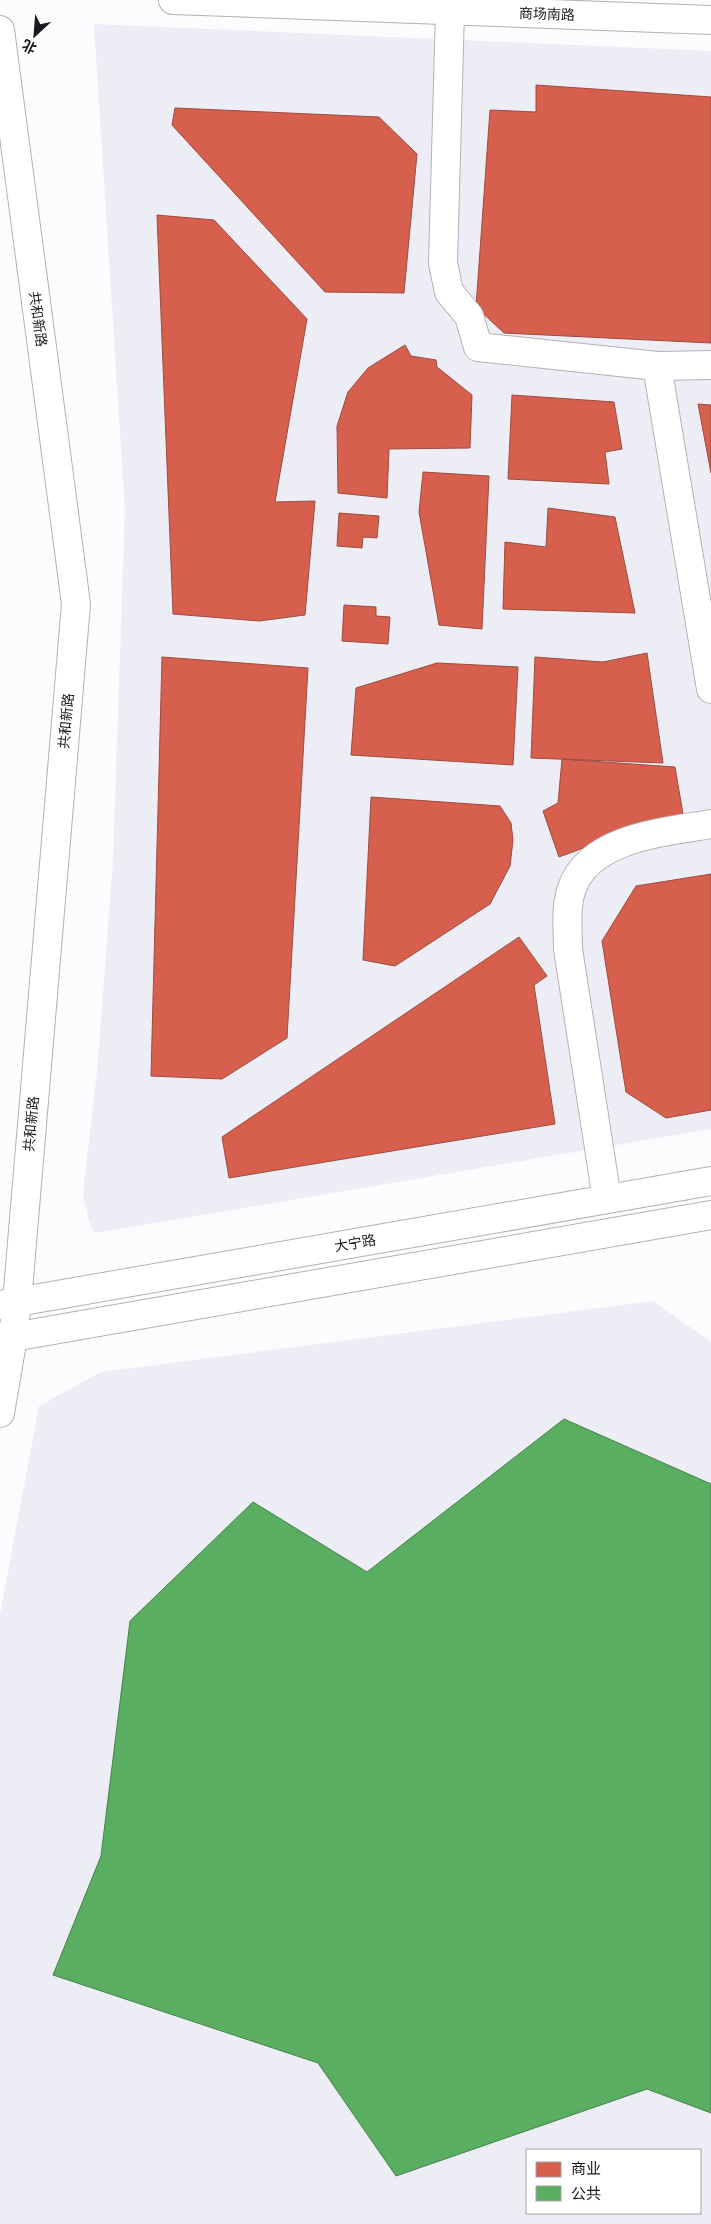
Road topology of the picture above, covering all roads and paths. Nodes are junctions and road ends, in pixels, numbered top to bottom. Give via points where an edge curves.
1 (174, 0) edge
2 (450, 10) junction
3 (711, 20) edge
4 (0, 30) edge
5 (711, 365) edge
6 (657, 366) junction
7 (711, 689) edge
8 (711, 824) edge
9 (711, 1181) edge
10 (607, 1199) junction
11 (711, 1215) edge
12 (8, 1303) edge
13 (6, 1337) edge
14 (0, 1413) edge

1 - 2 street, 商场南路
2 - 3 street, 商场南路
2 - 6 street via 443,263 449,292 468,316 478,347
4 - 12 street, 共和新路 via 76,604
5 - 6 street
6 - 7 street
8 - 10 street via 642,836 612,847 585,866 572,888 568,949
9 - 10 street, 大宁路
10 - 12 street, 大宁路
11 - 13 street
12 - 13 street, 共和新路
13 - 14 street, 共和新路

